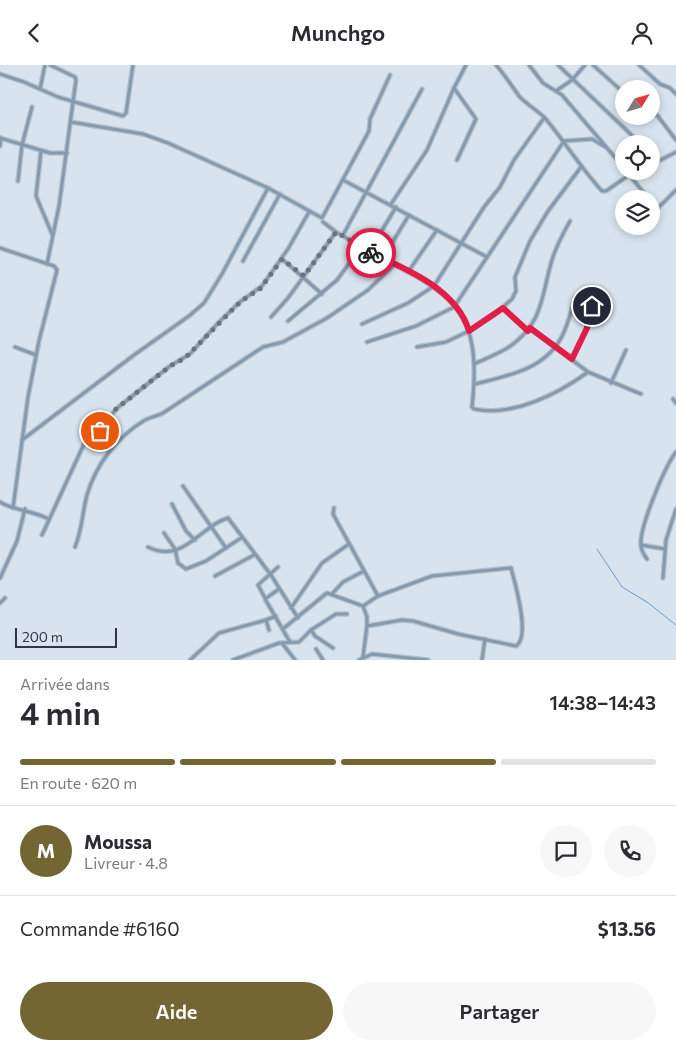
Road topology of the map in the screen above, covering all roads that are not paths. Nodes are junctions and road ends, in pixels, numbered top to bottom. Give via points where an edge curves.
1 (45, 65) edge
2 (50, 65) edge
3 (133, 65) edge
4 (466, 65) edge
5 (496, 65) edge
6 (529, 65) edge
7 (558, 65) edge
8 (585, 65) edge
9 (593, 65) edge
10 (639, 65) edge
11 (0, 74) edge
12 (390, 75) dead end
13 (572, 80) junction
14 (615, 85) edge
15 (40, 89) junction
16 (422, 89) dead end
17 (454, 89) junction
18 (555, 91) junction
19 (676, 94) edge
20 (74, 101) junction
21 (32, 107) dead end
22 (544, 118) junction
23 (660, 119) edge
24 (71, 122) junction
25 (633, 135) edge
26 (0, 138) edge
27 (676, 140) edge
28 (564, 141) junction
29 (22, 145) junction
30 (0, 146) edge
31 (607, 148) junction
32 (41, 151) junction
33 (676, 152) edge
34 (67, 153) junction
35 (615, 157) edge
36 (457, 160) dead end
37 (660, 160) edge
38 (581, 167) junction
39 (342, 180) junction
40 (618, 180) edge
41 (634, 180) edge
42 (18, 181) dead end
43 (268, 188) junction
44 (642, 190) edge
45 (676, 190) edge
46 (367, 193) junction
47 (280, 194) junction
48 (391, 205) junction
49 (660, 205) edge
50 (396, 207) junction
51 (309, 212) junction
52 (409, 215) junction
53 (570, 221) dead end
54 (323, 222) dead end
55 (438, 230) junction
56 (336, 232) junction
57 (343, 235) junction
58 (53, 240) junction
59 (462, 243) junction
60 (360, 247) junction
61 (0, 248) edge
62 (369, 252) junction
63 (487, 257) junction
64 (383, 258) junction
65 (282, 259) junction
66 (243, 261) dead end
67 (47, 264) junction
68 (395, 265) junction
69 (408, 271) junction
70 (304, 276) junction
71 (434, 286) junction
72 (322, 294) junction
73 (575, 298) dead end
74 (456, 305) junction
75 (592, 306) dead end
76 (503, 308) junction
77 (270, 317) dead end
78 (288, 321) dead end
79 (362, 324) dead end
80 (529, 329) junction
81 (469, 331) junction
82 (367, 342) dead end
83 (556, 346) junction
84 (15, 347) dead end
85 (417, 347) dead end
86 (626, 350) dead end
87 (36, 355) junction
88 (572, 359) junction
89 (474, 363) junction
90 (588, 372) junction
91 (611, 383) junction
92 (474, 384) junction
93 (641, 394) dead end
94 (672, 399) dead end
95 (676, 403) edge
96 (22, 440) junction
97 (676, 452) edge
98 (183, 486) dead end
99 (0, 502) edge
100 (172, 504) dead end
101 (334, 507) dead end
102 (12, 508) junction
103 (25, 509) junction
104 (676, 509) edge
105 (49, 519) junction
106 (212, 528) junction
107 (164, 533) dead end
108 (42, 535) dead end
109 (241, 537) junction
110 (195, 540) junction
111 (349, 544) junction
112 (641, 545) junction
113 (75, 547) dead end
114 (148, 547) dead end
115 (226, 548) junction
116 (175, 549) junction
117 (666, 549) junction
118 (254, 555) junction
119 (647, 559) dead end
120 (278, 567) dead end
121 (364, 571) junction
122 (271, 575) junction
123 (214, 576) dead end
124 (0, 578) edge
125 (663, 578) dead end
126 (279, 589) junction
127 (332, 593) junction
128 (378, 596) junction
129 (5, 599) dead end
130 (265, 599) junction
131 (0, 603) edge
132 (363, 606) junction
133 (291, 608) junction
134 (347, 614) dead end
135 (276, 616) junction
136 (298, 617) junction
137 (266, 620) junction
138 (367, 626) junction
139 (284, 628) junction
140 (269, 630) dead end
141 (311, 630) junction
142 (485, 639) junction
143 (290, 642) junction
144 (281, 643) junction
145 (333, 648) dead end
146 (316, 649) dead end
147 (361, 659) edge
148 (190, 660) edge
149 (233, 660) edge
150 (296, 660) edge
151 (323, 660) edge
152 (428, 660) edge
153 (482, 660) edge

1 - 15 street
2 - 20 street via 75,77
3 - 20 street via 126,113 122,116
4 - 17 street
5 - 22 street via 520,97
6 - 18 street via 543,83
7 - 13 street
8 - 13 street
9 - 14 street
10 - 19 street
11 - 15 street
12 - 39 street via 370,119 369,131
13 - 18 street
13 - 25 street
15 - 20 street
16 - 46 street
17 - 36 street via 476,119
17 - 48 street via 427,150
18 - 31 street
20 - 24 street
21 - 29 street
22 - 28 street
22 - 59 street
23 - 27 street
24 - 34 street
24 - 43 street via 143,134 190,151
26 - 29 street
26 - 30 street
28 - 31 street via 592,139
28 - 38 street
28 - 63 street
29 - 32 street
29 - 42 street
31 - 35 street
32 - 34 street
32 - 58 street via 36,196
33 - 37 street
34 - 58 street
38 - 40 street via 603,191
38 - 76 street via 530,241 515,277 515,294
39 - 46 street
39 - 51 street via 324,217
41 - 44 street
43 - 47 street
43 - 96 street via 204,303
45 - 49 street
46 - 48 street
46 - 57 street
47 - 51 street
47 - 66 street
48 - 50 street
50 - 52 street
50 - 62 street
51 - 65 street
52 - 55 street
52 - 64 street
53 - 80 street via 552,261 541,309
54 - 56 street
55 - 59 street
55 - 69 street
56 - 57 street
56 - 70 street
57 - 60 street
58 - 67 street
59 - 63 street
59 - 71 street
60 - 62 street
60 - 72 street via 337,280
61 - 67 street
62 - 64 street
63 - 74 street
64 - 68 street
65 - 70 street
65 - 105 street via 260,289 241,301 185,358 116,409 100,431 84,444
67 - 87 street via 56,270
68 - 69 street
68 - 113 street via 368,290 327,318 283,342 263,347 163,413 145,421 120,441 94,474 87,495 84,523
69 - 71 street
70 - 72 street
70 - 77 street
71 - 74 street
71 - 79 street via 408,303
72 - 78 street
73 - 83 street
74 - 81 street
74 - 82 street via 416,326
75 - 88 street via 587,328
76 - 80 street
76 - 81 street
80 - 83 street
80 - 89 street via 509,347
81 - 85 street via 446,341
81 - 89 street
83 - 88 street
83 - 92 street via 538,363 522,371
84 - 87 street
86 - 91 street
87 - 96 street
88 - 90 street
89 - 92 street
90 - 91 street
90 - 92 street via 543,397 498,411 473,408
91 - 93 street
94 - 95 street
96 - 102 street
97 - 112 street via 653,501
98 - 106 street
99 - 102 street
100 - 110 street via 186,531
101 - 111 street via 333,514
102 - 103 street
103 - 105 street
103 - 124 street via 19,536
104 - 117 street
105 - 108 street
106 - 109 street via 227,518
106 - 110 street
106 - 115 street
107 - 116 street
109 - 115 street
109 - 118 street
110 - 116 street
111 - 121 street
111 - 133 street via 322,563
112 - 117 street
112 - 119 street
114 - 116 street via 164,552
115 - 116 street via 186,569 178,563
117 - 125 street
118 - 122 street
118 - 123 street
120 - 122 street
121 - 127 street
121 - 128 street
122 - 126 street
122 - 130 street via 258,585
126 - 130 street
126 - 133 street
127 - 132 street
127 - 136 street via 322,595
128 - 132 street
128 - 142 street via 432,576 511,567 521,616 521,640 516,646
129 - 131 street
130 - 135 street
132 - 138 street
133 - 136 street
134 - 141 street via 336,614
135 - 137 street
135 - 139 street
136 - 139 street
137 - 140 street
137 - 148 street via 219,633
138 - 142 street via 413,621
138 - 147 street
139 - 143 street
141 - 143 street via 302,641
141 - 145 street
142 - 153 street
143 - 144 street
144 - 149 street
144 - 150 street
146 - 151 street
147 - 152 street via 372,654

